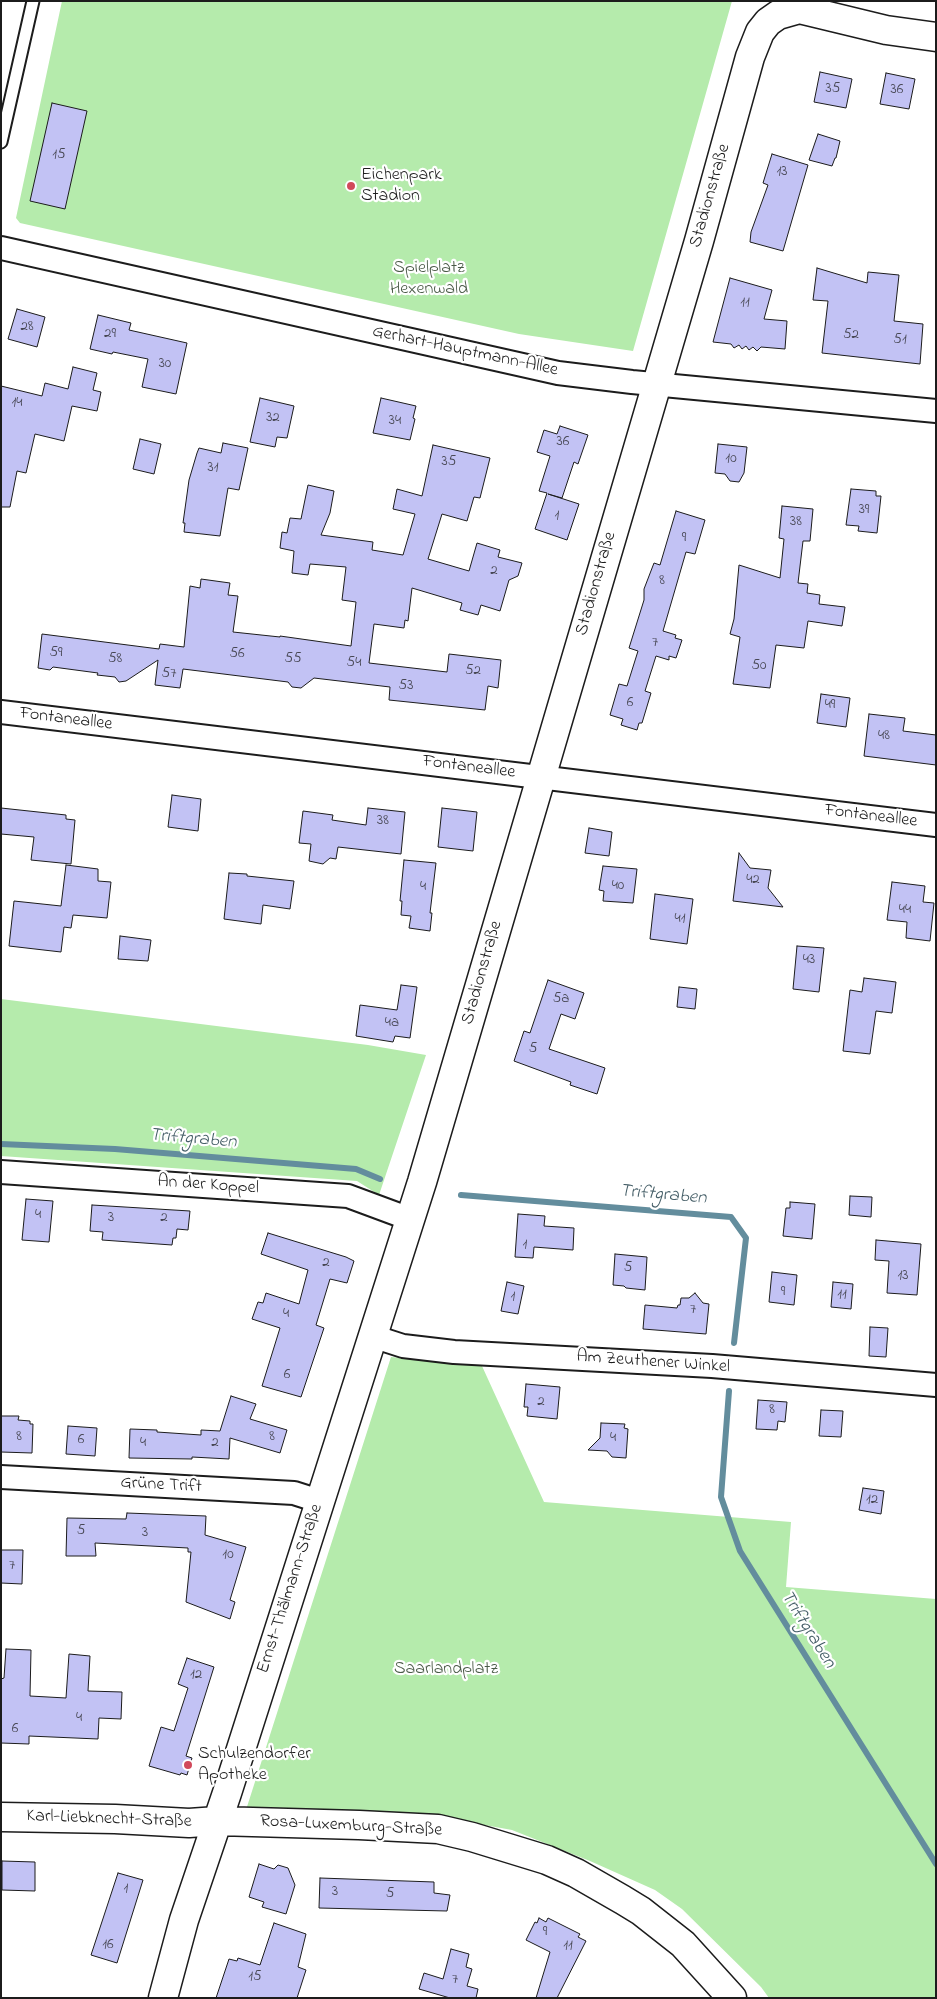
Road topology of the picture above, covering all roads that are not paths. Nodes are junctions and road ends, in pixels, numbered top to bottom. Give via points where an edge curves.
1 (34, 1) edge
2 (797, 5) edge
3 (936, 37) edge
4 (1, 142) edge
5 (1, 248) edge
6 (656, 384) junction
7 (936, 411) edge
8 (1, 712) edge
9 (541, 776) junction
10 (936, 825) edge
11 (1, 1172) edge
12 (422, 1182) joint
13 (410, 1219) junction
14 (372, 1336) junction
15 (936, 1385) edge
16 (1, 1477) edge
17 (319, 1500) junction
18 (1, 1817) edge
19 (217, 1821) junction
20 (163, 1998) edge
21 (732, 1998) edge

1 - 4 lane
2 - 3 street via 886,30
2 - 6 street, Stadionstraße via 768,22 760,32 750,57
5 - 6 street, Gerhart-Hauptmann-Allee via 558,373
6 - 7 street, Gerhart-Hauptmann-Allee
6 - 9 street, Stadionstraße
8 - 9 street, Fontaneallee
9 - 10 street, Fontaneallee
9 - 12 street, Stadionstraße
11 - 13 street, An der Koppel via 348,1196
12 - 13 street, Ernst-Thälmann-Straße
13 - 14 street, Ernst-Thälmann-Straße
14 - 15 street, Am Zeuthener Winkel via 403,1346 454,1352 712,1366
14 - 17 street, Ernst-Thälmann-Straße
16 - 17 street, Grüne Trift via 294,1493
17 - 19 street, Ernst-Thälmann-Straße
18 - 19 street, Karl-Liebknecht-Straße via 189,1823
19 - 20 street, Ernst-Thälmann-Straße via 184,1920
19 - 21 street, Rosa-Luxemburg-Straße via 438,1830 509,1847 576,1873 640,1911 692,1953

